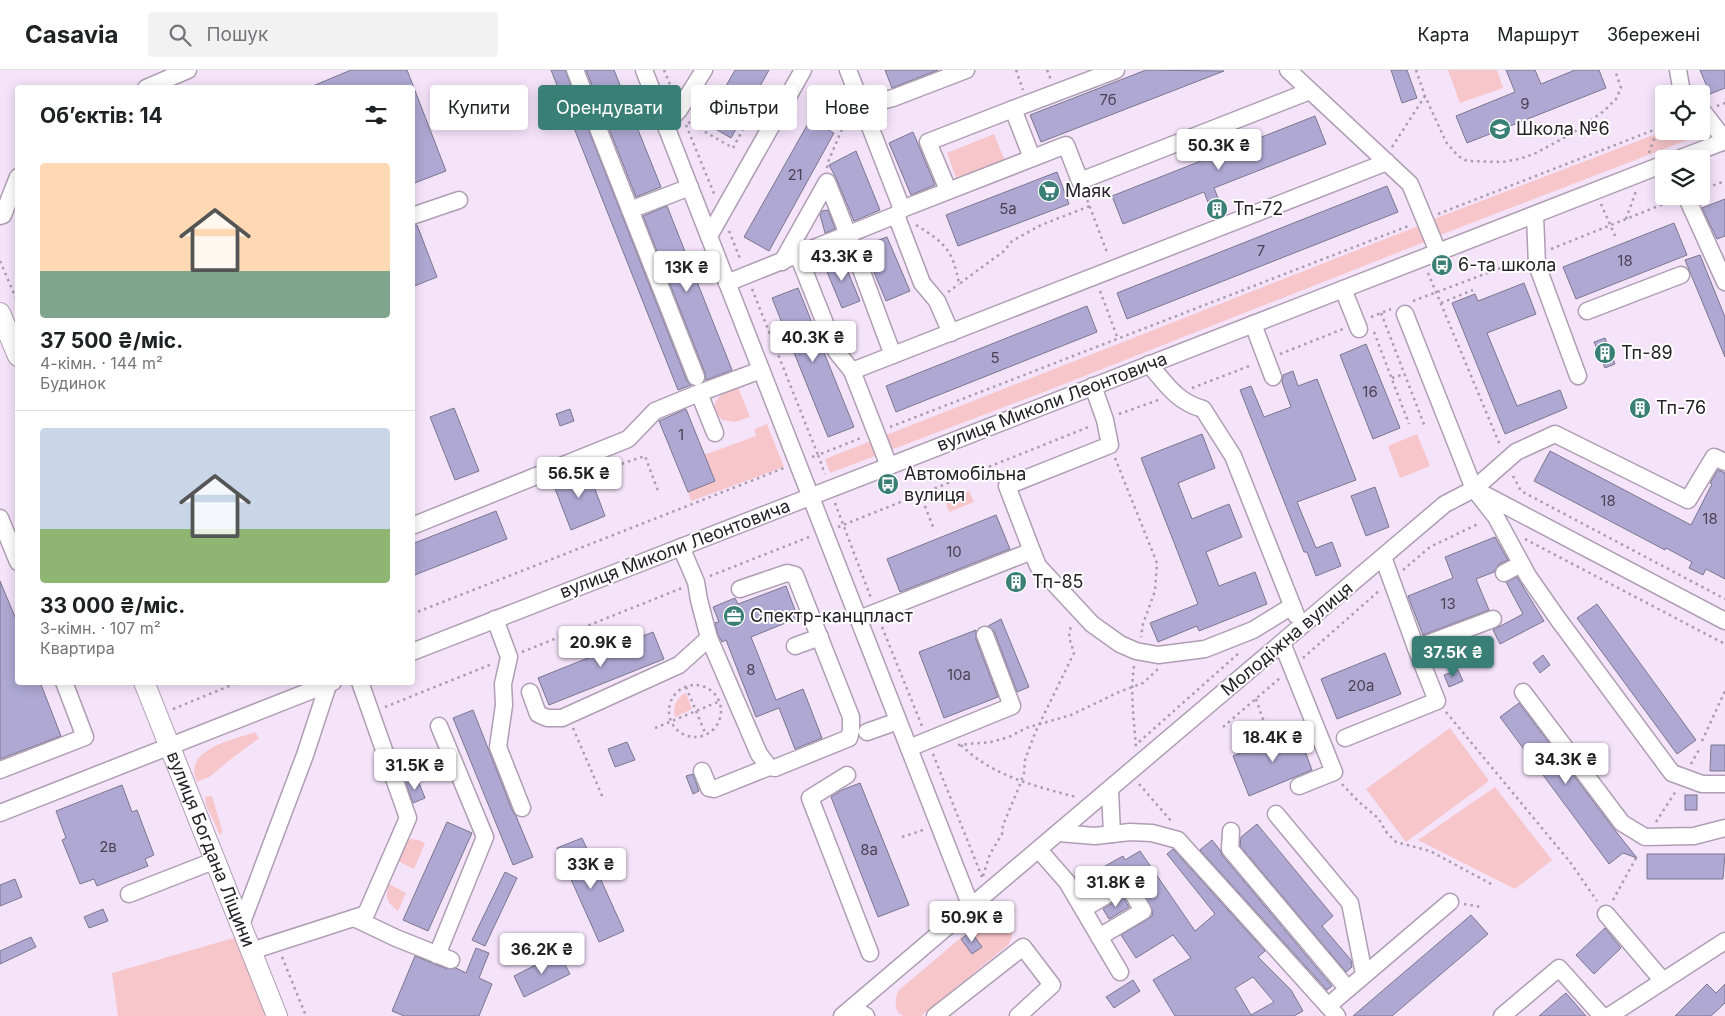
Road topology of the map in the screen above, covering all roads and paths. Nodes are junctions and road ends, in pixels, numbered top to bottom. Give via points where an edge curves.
1 (188, 70) edge
2 (575, 70) edge
3 (644, 70) edge
4 (704, 70) edge
5 (803, 70) edge
6 (848, 70) edge
7 (966, 70) edge
8 (1016, 70) edge
9 (1116, 70) edge
10 (1288, 70) edge
11 (1416, 70) edge
12 (1615, 70) edge
13 (1678, 70) edge
14 (153, 85) edge
15 (650, 85) edge
16 (854, 85) edge
17 (1681, 85) edge
18 (1310, 92) junction
19 (1425, 96) junction
20 (887, 98) edge
21 (1021, 106) junction
22 (681, 107) edge
23 (683, 119) dead end
24 (1710, 121) edge
25 (691, 124) edge
26 (667, 130) edge
27 (702, 130) edge
28 (743, 130) edge
29 (845, 130) edge
30 (870, 130) edge
31 (1725, 140) edge
32 (1700, 150) edge
33 (1032, 158) junction
34 (1384, 160) junction
35 (1655, 168) edge
36 (1080, 181) junction
37 (1725, 181) edge
38 (828, 182) junction
39 (15, 187) edge
40 (690, 187) junction
41 (1710, 187) edge
42 (948, 190) junction
43 (459, 200) dead end
44 (1663, 205) edge
45 (1686, 205) edge
46 (1090, 206) junction
47 (1602, 206) dead end
48 (630, 210) junction
49 (899, 212) junction
50 (7, 214) edge
51 (415, 215) edge
52 (1535, 215) junction
53 (914, 223) dead end
54 (1610, 225) junction
55 (849, 234) junction
56 (709, 236) junction
57 (1616, 238) dead end
58 (1438, 252) junction
59 (798, 255) junction
60 (1536, 255) junction
61 (0, 261) edge
62 (782, 262) junction
63 (1114, 269) junction
64 (1427, 271) dead end
65 (1681, 274) dead end
66 (1095, 276) junction
67 (1725, 282) edge
68 (727, 283) junction
69 (1343, 289) junction
70 (1473, 290) dead end
71 (1436, 292) junction
72 (15, 296) edge
73 (1441, 303) junction
74 (1404, 307) junction
75 (1587, 311) dead end
76 (0, 313) edge
77 (1381, 313) junction
78 (1253, 324) junction
79 (1361, 328) junction
80 (951, 333) junction
81 (1118, 338) dead end
82 (15, 349) edge
83 (894, 355) junction
84 (1267, 359) junction
85 (1149, 364) junction
86 (761, 370) junction
87 (852, 371) junction
88 (1404, 374) junction
89 (1578, 376) dead end
90 (696, 377) dead end
91 (1273, 377) dead end
92 (1392, 378) junction
93 (1093, 386) junction
94 (699, 393) junction
95 (1175, 394) junction
96 (1104, 420) junction
97 (1409, 424) dead end
98 (1425, 426) dead end
99 (715, 433) dead end
100 (1110, 445) junction
101 (1506, 461) junction
102 (1725, 462) edge
103 (798, 463) junction
104 (889, 466) junction
105 (597, 472) dead end
106 (830, 489) junction
107 (1474, 489) junction
108 (658, 491) dead end
109 (920, 494) junction
110 (811, 496) junction
111 (0, 518) edge
112 (415, 525) edge
113 (843, 525) junction
114 (1501, 526) junction
115 (934, 529) dead end
116 (824, 532) junction
117 (681, 547) junction
118 (1032, 551) junction
119 (15, 555) edge
120 (1383, 557) junction
121 (1156, 562) dead end
122 (1521, 564) junction
123 (1504, 573) dead end
124 (1392, 580) junction
125 (696, 582) junction
126 (740, 590) dead end
127 (1725, 599) edge
128 (1292, 606) junction
129 (1075, 607) junction
130 (876, 611) junction
131 (415, 613) edge
132 (495, 619) junction
133 (859, 619) junction
134 (1494, 619) dead end
135 (1725, 621) edge
136 (1302, 626) junction
137 (985, 635) dead end
138 (820, 637) junction
139 (709, 638) junction
140 (1282, 643) junction
141 (1725, 644) edge
142 (796, 646) dead end
143 (1416, 648) junction
144 (415, 651) edge
145 (1240, 652) dead end
146 (1179, 653) junction
147 (509, 657) junction
148 (1292, 667) junction
149 (65, 685) edge
150 (145, 685) edge
151 (232, 685) edge
152 (327, 685) edge
153 (330, 685) edge
154 (361, 685) edge
155 (686, 687) junction
156 (530, 692) dead end
157 (1522, 692) dead end
158 (1725, 692) edge
159 (726, 698) junction
160 (1256, 699) junction
161 (1437, 701) junction
162 (173, 709) dead end
163 (696, 711) junction
164 (370, 713) junction
165 (568, 716) junction
166 (671, 721) junction
167 (898, 721) junction
168 (1039, 724) junction
169 (438, 726) dead end
170 (655, 728) dead end
171 (1223, 728) dead end
172 (867, 732) dead end
173 (1268, 734) dead end
174 (706, 735) junction
175 (1345, 738) dead end
176 (928, 741) junction
177 (1702, 741) dead end
178 (961, 745) junction
179 (169, 747) junction
180 (909, 748) junction
181 (1700, 748) dead end
182 (1128, 751) dead end
183 (770, 767) junction
184 (0, 770) edge
185 (702, 771) dead end
186 (1334, 772) junction
187 (847, 776) dead end
188 (1685, 778) junction
189 (1022, 781) junction
190 (1139, 784) dead end
191 (1725, 784) edge
192 (1299, 786) dead end
193 (1110, 790) junction
194 (603, 798) dead end
195 (1072, 802) dead end
196 (1083, 803) junction
197 (522, 808) dead end
198 (0, 813) edge
199 (1276, 814) dead end
200 (939, 825) junction
201 (1175, 825) dead end
202 (1725, 828) edge
203 (1231, 831) dead end
204 (1059, 833) junction
205 (1112, 834) junction
206 (902, 837) dead end
207 (1645, 837) junction
208 (1039, 850) junction
209 (1636, 858) dead end
210 (216, 860) junction
211 (1493, 885) dead end
212 (130, 894) dead end
213 (1450, 902) dead end
214 (972, 907) junction
215 (1083, 909) junction
216 (1606, 914) junction
217 (354, 918) junction
218 (241, 925) junction
219 (1099, 936) junction
220 (1725, 941) edge
221 (276, 943) junction
222 (251, 951) junction
223 (870, 953) dead end
224 (1120, 972) dead end
225 (1364, 974) junction
226 (1663, 981) junction
227 (1347, 988) junction
228 (1332, 1011) edge
229 (853, 1013) edge
230 (277, 1016) edge
231 (306, 1016) edge
232 (935, 1016) edge
233 (1018, 1016) edge
234 (1502, 1016) edge
235 (1602, 1016) edge
236 (1609, 1016) edge

1 - 14 street
2 - 48 street
3 - 15 street
4 - 22 street
5 - 56 street
6 - 16 street
7 - 20 street
8 - 21 path
9 - 21 street
10 - 18 street
11 - 19 path
12 - 19 path via 1621,88 1616,99 1604,111 1534,154 1503,162 1468,161 1458,156 1446,142
13 - 17 street
18 - 34 street
18 - 36 street
19 - 34 path
21 - 33 street
21 - 42 street via 928,142
23 - 25 path
24 - 31 street
26 - 40 street
27 - 28 path via 733,148
29 - 38 path via 828,162
30 - 49 street
31 - 32 street
33 - 36 street via 1066,145
33 - 42 street
34 - 58 street via 1410,184
34 - 63 street
35 - 52 street, вулиця Миколи Леонтовича
36 - 46 path
37 - 41 path
38 - 55 street
38 - 62 street
39 - 50 street
40 - 48 street
40 - 56 street
42 - 49 street
43 - 51 street
44 - 54 path
45 - 67 street
46 - 53 path via 1041,225 1012,242 959,284 949,251 937,238
46 - 63 path
47 - 54 path
48 - 90 street
49 - 55 street
49 - 80 street via 922,283 937,300
52 - 58 street, вулиця Миколи Леонтовича
52 - 60 street
54 - 57 path
54 - 60 path
55 - 59 street
55 - 83 street
56 - 68 street
58 - 69 street, вулиця Миколи Леонтовича
59 - 62 street
59 - 87 street via 836,350
60 - 71 path
60 - 89 street
61 - 72 path
62 - 68 street
63 - 66 street
64 - 71 path
65 - 75 street
66 - 80 street
66 - 81 path
68 - 86 street
69 - 78 street, вулиця Миколи Леонтовича
69 - 79 street
70 - 73 path
71 - 73 path
71 - 74 path
73 - 101 path
74 - 77 path
74 - 107 street
76 - 82 main road
77 - 79 path
77 - 88 path
78 - 84 street
78 - 85 street, вулиця Миколи Леонтовича
79 - 84 path
79 - 92 path via 1373,330
80 - 83 street
83 - 87 street
84 - 91 street
84 - 95 path
85 - 93 street, вулиця Миколи Леонтовича
85 - 95 street
86 - 94 street
86 - 103 street
87 - 104 street
88 - 92 path
88 - 98 path
92 - 97 path
93 - 96 street
93 - 104 street, вулиця Миколи Леонтовича
94 - 99 street
94 - 112 street via 655,411 628,440
95 - 96 path
95 - 128 street via 1190,405 1203,409 1233,456
96 - 100 street
96 - 109 path
100 - 118 street via 1007,486
100 - 121 path
101 - 102 street, Молодіжна вулиця via 1516,452 1555,434 1688,500 1714,457
101 - 107 street, Молодіжна вулиця
101 - 127 path via 1521,492
103 - 106 path via 818,455
103 - 110 street
103 - 131 path
104 - 106 street, вулиця Миколи Леонтовича
105 - 108 path via 645,456
106 - 110 street, вулиця Миколи Леонтовича
106 - 113 path
107 - 114 street
107 - 120 street, Молодіжна вулиця via 1445,504
107 - 135 street
109 - 113 path
109 - 115 path
110 - 116 street
110 - 117 street, вулиця Миколи Леонтовича
111 - 119 street
113 - 116 path
113 - 130 path
114 - 122 street
114 - 124 path via 1488,519 1430,547
114 - 141 path
116 - 125 path
116 - 133 street
117 - 125 street
117 - 132 street, вулиця Миколи Леонтовича
118 - 129 street via 1038,566
118 - 130 street
120 - 124 street
120 - 136 street, Молодіжна вулиця
122 - 123 street
122 - 188 street via 1672,773
124 - 143 street
124 - 148 path
125 - 139 street
125 - 147 path
126 - 138 street via 787,573 795,575
128 - 136 street
128 - 146 street via 1229,641
129 - 146 street via 1120,644 1158,655
129 - 168 path via 1069,637 1074,653
130 - 133 street
130 - 176 path
132 - 144 street, вулиця Миколи Леонтовича
132 - 147 street
133 - 167 street
134 - 143 street
136 - 140 street, Молодіжна вулиця
137 - 176 street via 1012,706
138 - 142 street
138 - 183 street via 851,717 849,738 775,768
139 - 159 street
139 - 165 street via 679,666
140 - 148 street
140 - 193 street, Молодіжна вулиця
143 - 161 street
145 - 182 path
146 - 168 path via 1143,683 1071,716
147 - 164 path
147 - 197 street via 503,684 504,705 498,747
148 - 160 path
148 - 186 street
149 - 184 street via 85,737
150 - 179 main road, вулиця Богдана Ліщини
151 - 162 path
152 - 179 street
153 - 218 street
154 - 164 street
155 - 159 path via 702,686
155 - 163 path
155 - 166 path via 671,701
156 - 165 street via 538,714 547,718
157 - 207 street via 1622,822
158 - 177 path
159 - 163 path
159 - 174 path via 720,721
159 - 183 street
160 - 171 path
160 - 173 path
161 - 175 street
161 - 216 path via 1570,862
163 - 166 path
163 - 174 path
164 - 217 street via 408,818 366,914
165 - 194 path
166 - 170 path
166 - 174 path via 675,728 689,737
167 - 172 street
167 - 180 street
168 - 178 path via 991,742
168 - 189 path via 1025,760
169 - 217 street via 486,836 444,957
176 - 178 path
176 - 180 street
176 - 189 path via 982,878
178 - 189 path via 982,764
179 - 198 street
179 - 210 main road, вулиця Богдана Ліщини
180 - 200 street
181 - 188 path
183 - 185 street via 714,789 709,788
186 - 192 street
186 - 211 path via 1396,842 1430,851
187 - 223 street via 810,798
188 - 191 street via 1702,784
188 - 207 path
189 - 196 path
190 - 201 path
193 - 196 street, Молодіжна вулиця
193 - 205 street
195 - 196 path
196 - 204 street, Молодіжна вулиця
199 - 225 street via 1350,903
200 - 206 path
200 - 214 street
202 - 207 street via 1694,836
203 - 227 street via 1230,849
204 - 205 street
204 - 208 street, Молодіжна вулиця
205 - 228 street via 1152,833 1178,840
208 - 214 street, Молодіжна вулиця
208 - 215 street via 1067,882
209 - 216 path
210 - 212 street
210 - 218 main road, вулиця Богдана Ліщини
213 - 225 street
214 - 229 street, Молодіжна вулиця
215 - 219 street
215 - 219 street via 1127,883 1143,911
216 - 226 street
217 - 221 street
218 - 222 main road, вулиця Богдана Ліщини
219 - 224 street
220 - 226 street
221 - 222 street
221 - 231 path
222 - 230 main road, вулиця Богдана Ліщини
225 - 227 street
226 - 236 street
227 - 228 street
232 - 233 street via 1023,947 1052,985
234 - 235 street via 1559,968

